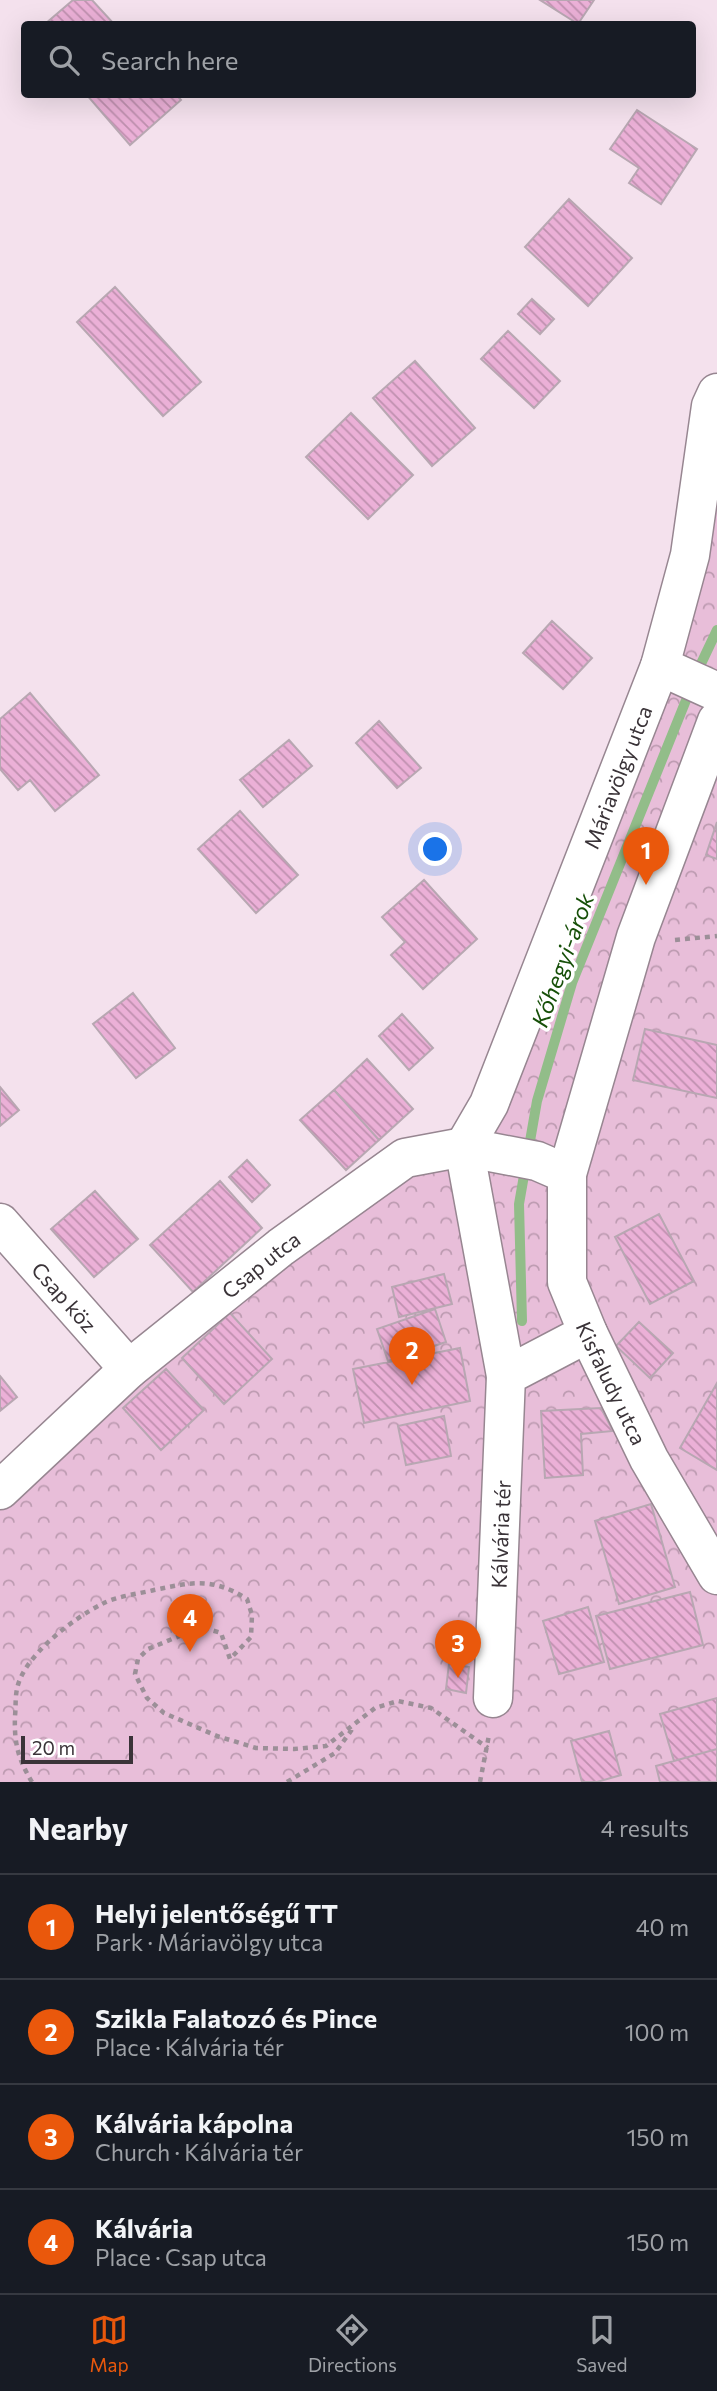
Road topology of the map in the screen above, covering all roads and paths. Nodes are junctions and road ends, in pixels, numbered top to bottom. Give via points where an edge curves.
1 (717, 393) edge
2 (689, 679) edge
3 (717, 721) edge
4 (480, 1150) junction
5 (552, 1168) junction
6 (0, 1223) edge
7 (588, 1333) junction
8 (129, 1369) junction
9 (506, 1376) junction
10 (0, 1490) edge
11 (717, 1575) edge
12 (493, 1698) joint
13 (356, 1724) junction
14 (488, 1748) junction
15 (32, 1782) edge
16 (287, 1782) edge
17 (480, 1782) edge

1 - 2 street, Máriavölgy utca via 711,406 690,555
2 - 4 street, Máriavölgy utca via 489,1104
3 - 5 street
4 - 5 street, Csap utca
4 - 8 street, Csap utca via 405,1158 281,1247
4 - 9 street, Kálvária tér
5 - 7 street, Kisfaludy utca via 567,1282
6 - 8 street, Csap köz
7 - 9 street
7 - 11 street, Kisfaludy utca via 649,1459
8 - 10 street, Csap utca
9 - 12 street, Kálvária tér
12 - 14 path
13 - 14 path via 375,1708 398,1701 431,1708
13 - 15 path via 326,1746 256,1748 164,1713 147,1698 135,1674 138,1659 148,1649 201,1627 221,1633 229,1659 251,1637 247,1599 229,1587 184,1584 105,1602 76,1619 32,1657 17,1687 15,1731 19,1761
13 - 16 path via 335,1753
14 - 17 path

